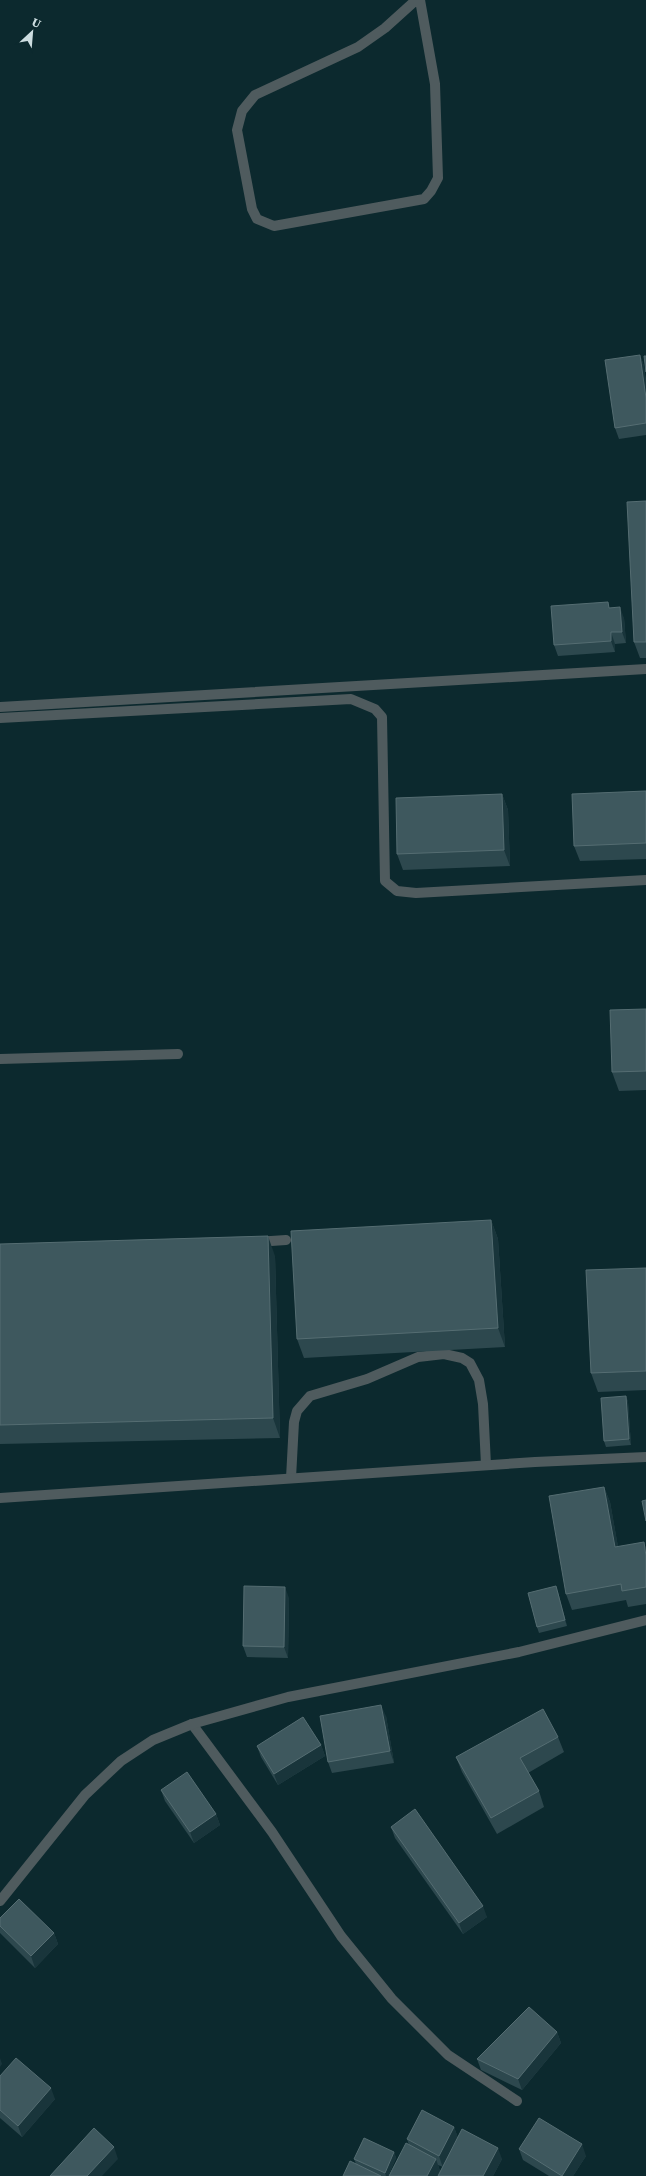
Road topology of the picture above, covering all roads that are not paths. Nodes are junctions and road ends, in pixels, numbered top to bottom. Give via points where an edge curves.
1 (416, 0) edge
2 (420, 0) edge
3 (646, 669) edge
4 (0, 707) edge
5 (0, 718) edge
6 (646, 880) edge
7 (178, 1054) dead end
8 (0, 1059) edge
9 (286, 1240) dead end
10 (248, 1242) edge
11 (646, 1457) edge
12 (486, 1465) junction
13 (291, 1478) junction
14 (0, 1498) edge
15 (646, 1620) edge
16 (192, 1724) junction
17 (0, 1901) edge
18 (517, 2101) dead end

1 - 2 street via 386,28 358,48 254,95 242,111 237,130 252,209 257,219 274,226 424,199 431,191 438,178 435,84
3 - 4 street
5 - 6 street via 351,699 375,709 382,717 385,881 397,891 416,893
7 - 8 street
9 - 10 street
11 - 12 street
12 - 13 street
12 - 13 street via 483,1404 479,1380 470,1363 462,1358 444,1354 418,1357 368,1379 310,1396 297,1411 294,1422
13 - 14 street
15 - 16 street via 519,1652 288,1697
16 - 17 street via 153,1740 121,1761 85,1795
16 - 18 street via 272,1832 341,1936 392,1999 448,2055

